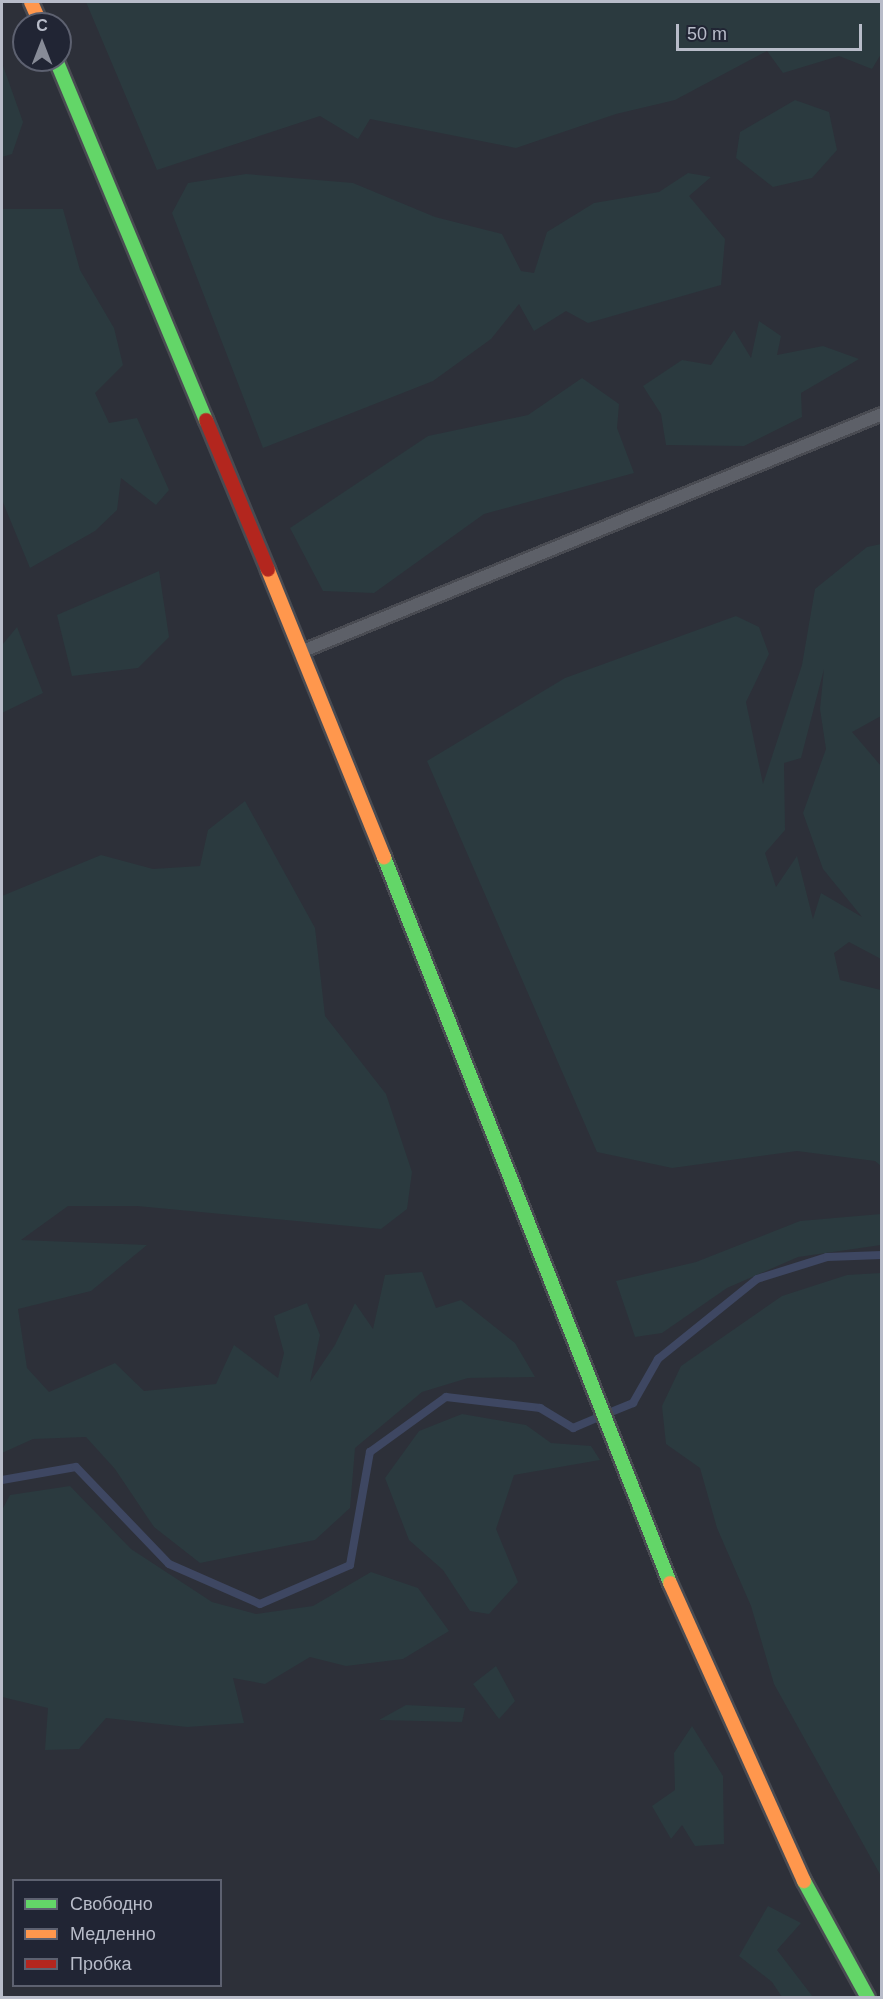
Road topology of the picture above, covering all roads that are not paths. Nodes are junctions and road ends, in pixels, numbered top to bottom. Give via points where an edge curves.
1 (61, 72) edge
2 (882, 414) edge
3 (302, 651) junction
4 (868, 1998) edge

1 - 3 main road
2 - 3 lane
3 - 4 main road via 677,1600 817,1908

